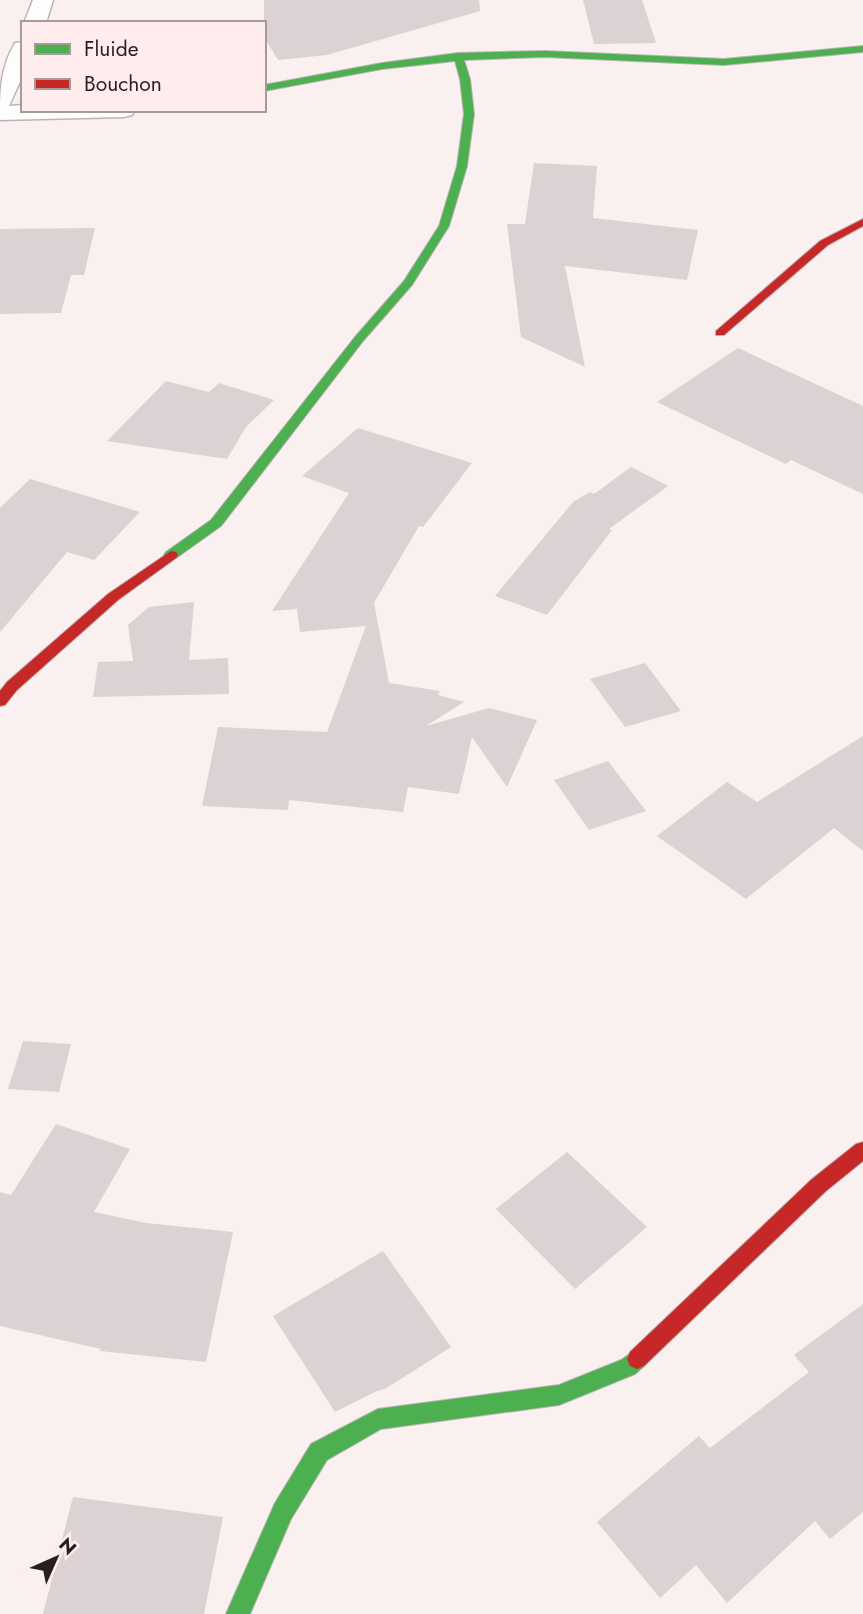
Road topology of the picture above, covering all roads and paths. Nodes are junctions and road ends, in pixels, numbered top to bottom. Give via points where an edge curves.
1 (43, 0) edge
2 (36, 21) edge
3 (863, 49) edge
4 (21, 53) edge
5 (458, 57) junction
6 (266, 88) edge
7 (0, 102) edge
8 (41, 112) edge
9 (0, 113) edge
10 (863, 222) edge
11 (720, 333) dead end
12 (0, 701) edge
13 (863, 1150) edge
14 (238, 1614) edge

1 - 2 street
3 - 5 street via 715,62 544,54
4 - 7 street
5 - 6 street via 360,69
5 - 12 street via 469,114 462,166 444,226 408,283 216,523 113,597
8 - 9 street
10 - 11 street via 824,243
13 - 14 street via 819,1185 628,1367 559,1395 378,1419 319,1452 283,1511

